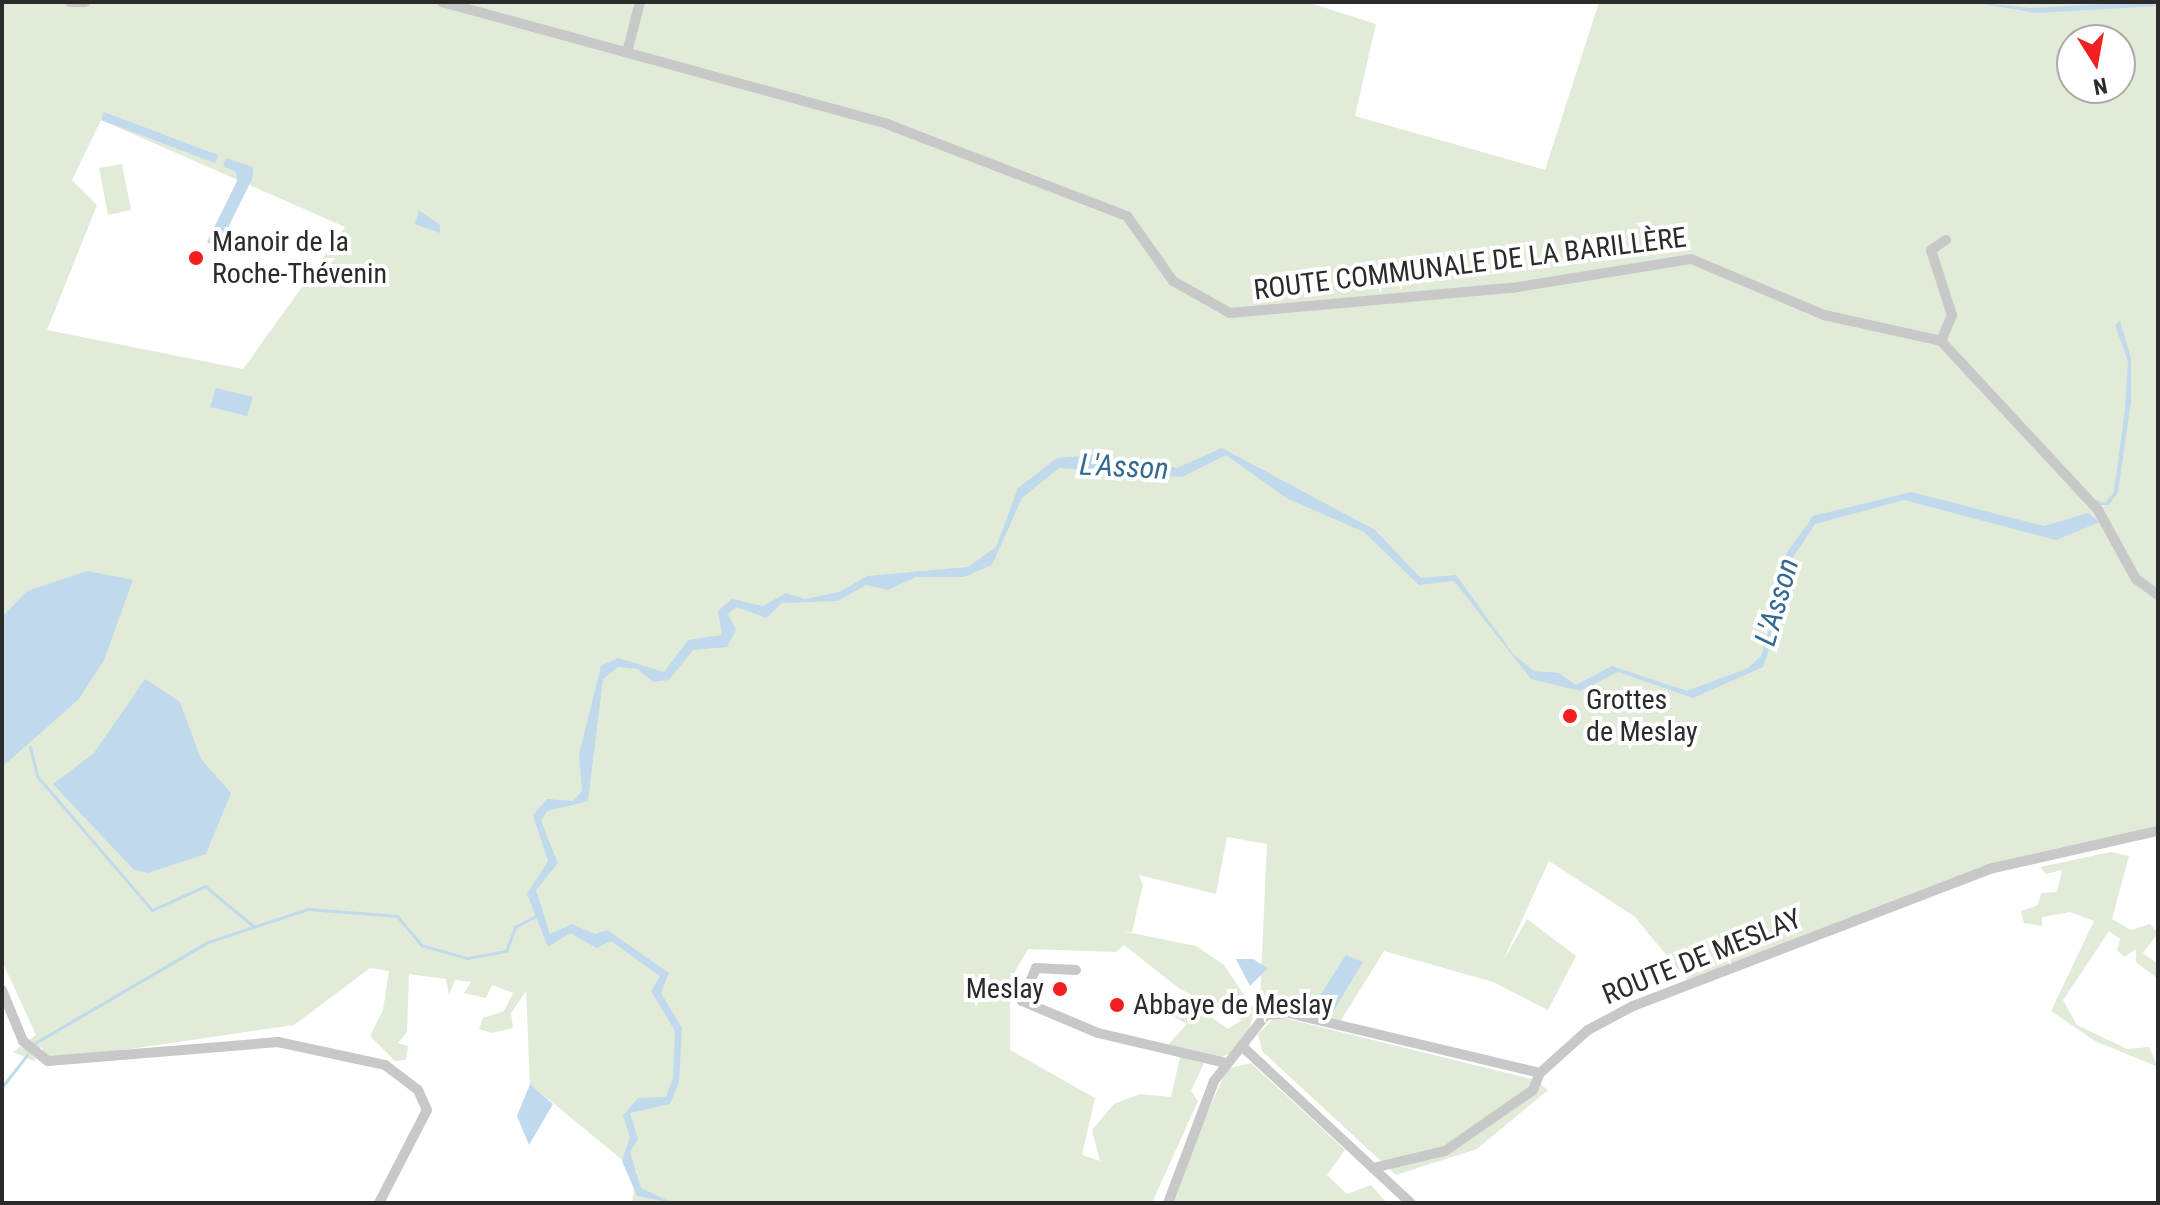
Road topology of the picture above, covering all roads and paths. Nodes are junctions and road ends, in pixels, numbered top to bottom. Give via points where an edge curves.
1 (70, 2) edge
2 (85, 2) edge
3 (442, 2) edge
4 (640, 2) edge
5 (627, 52) junction
6 (1946, 240) dead end
7 (1941, 341) junction
8 (2158, 595) edge
9 (2158, 831) edge
10 (1076, 970) dead end
11 (2, 990) edge
12 (1245, 1049) junction
13 (1226, 1063) junction
14 (1540, 1073) junction
15 (1373, 1168) junction
16 (379, 1203) edge
17 (1168, 1203) edge
18 (1411, 1203) edge

1 - 2 street
3 - 5 street, ROUTE COMMUNALE DE LA BARILLÈRE
4 - 5 street
5 - 7 street, ROUTE COMMUNALE DE LA BARILLÈRE via 887,124 1127,216 1173,281 1230,313 1512,288 1691,259 1824,315
6 - 7 street via 1931,250 1950,301
7 - 8 street via 2098,510 2136,579
9 - 14 street, ROUTE DE MESLAY via 1989,869 1633,1006 1588,1030
10 - 13 street via 1036,968 1022,1001 1098,1033
11 - 16 street via 29,1050 48,1061 278,1042 385,1065 418,1090 427,1110
12 - 13 street
12 - 14 street via 1259,1022 1279,1012
12 - 15 street
13 - 17 street
14 - 15 street, ROUTE DE MESLAY via 1533,1090 1445,1151
15 - 18 street

